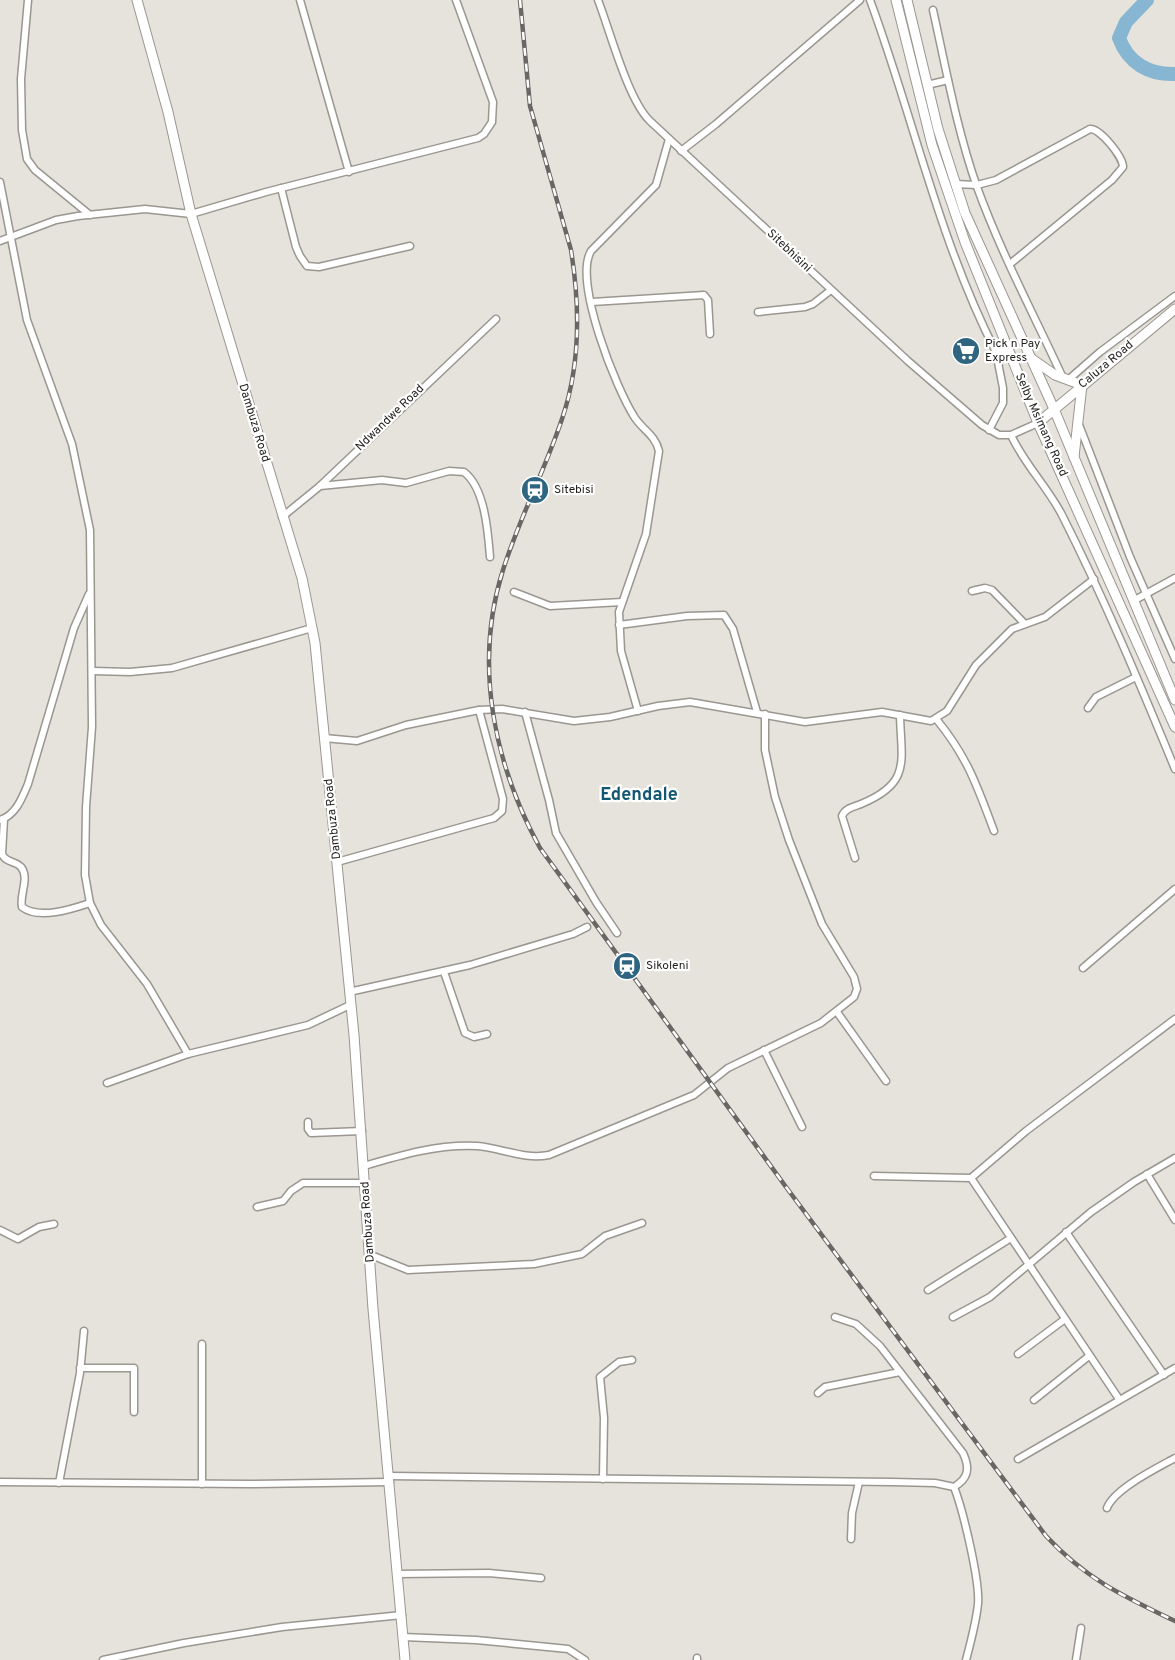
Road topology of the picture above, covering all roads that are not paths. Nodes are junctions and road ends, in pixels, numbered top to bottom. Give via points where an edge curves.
1 (28, 0) edge
2 (137, 0) edge
3 (300, 0) edge
4 (456, 0) edge
5 (598, 0) edge
6 (860, 0) edge
7 (870, 0) edge
8 (896, 0) edge
9 (907, 0) edge
10 (933, 10) dead end
11 (948, 80) junction
12 (928, 84) junction
13 (669, 139) junction
14 (681, 151) junction
15 (349, 172) junction
16 (0, 182) edge
17 (955, 184) junction
18 (977, 185) junction
19 (280, 188) junction
20 (191, 214) junction
21 (90, 215) junction
22 (10, 237) junction
23 (0, 240) edge
24 (410, 246) dead end
25 (1010, 264) junction
26 (830, 290) junction
27 (1175, 296) edge
28 (592, 302) junction
29 (1175, 309) edge
30 (758, 312) dead end
31 (496, 319) dead end
32 (710, 334) dead end
33 (1009, 351) junction
34 (996, 352) junction
35 (1030, 358) junction
36 (1066, 379) junction
37 (1082, 385) junction
38 (1054, 409) junction
39 (1077, 420) junction
40 (1038, 423) junction
41 (989, 430) junction
42 (1011, 436) junction
43 (1074, 458) junction
44 (320, 486) junction
45 (282, 517) junction
46 (490, 557) dead end
47 (1175, 578) edge
48 (1094, 579) junction
49 (972, 591) dead end
50 (514, 592) dead end
51 (89, 593) junction
52 (1146, 594) junction
53 (1133, 601) junction
54 (622, 602) junction
55 (619, 624) junction
56 (1025, 624) junction
57 (312, 628) junction
58 (1175, 659) edge
59 (93, 671) junction
60 (1136, 677) junction
61 (1175, 700) edge
62 (1088, 708) dead end
63 (479, 710) junction
64 (638, 711) junction
65 (525, 712) junction
66 (757, 712) junction
67 (765, 714) junction
68 (900, 715) junction
69 (937, 720) junction
70 (1175, 728) edge
71 (324, 738) junction
72 (1175, 769) edge
73 (2, 819) edge
74 (994, 831) dead end
75 (855, 858) dead end
76 (337, 862) junction
77 (1175, 889) edge
78 (90, 903) junction
79 (587, 927) dead end
80 (617, 933) dead end
81 (1083, 968) dead end
82 (444, 972) junction
83 (350, 992) junction
84 (350, 1005) junction
85 (837, 1012) junction
86 (1175, 1018) edge
87 (487, 1034) dead end
88 (764, 1050) junction
89 (188, 1054) junction
90 (886, 1081) dead end
91 (107, 1083) dead end
92 (308, 1122) dead end
93 (802, 1127) dead end
94 (362, 1130) junction
95 (1175, 1158) edge
96 (364, 1166) junction
97 (1147, 1174) junction
98 (874, 1176) dead end
99 (970, 1178) junction
100 (365, 1182) junction
101 (257, 1207) dead end
102 (1175, 1220) edge
103 (642, 1223) dead end
104 (54, 1224) dead end
105 (0, 1230) edge
106 (1066, 1232) junction
107 (1012, 1238) junction
108 (371, 1255) junction
109 (1029, 1265) junction
110 (928, 1290) dead end
111 (835, 1317) dead end
112 (953, 1317) dead end
113 (1065, 1319) junction
114 (84, 1331) dead end
115 (202, 1344) dead end
116 (1018, 1354) dead end
117 (1089, 1356) junction
118 (632, 1360) dead end
119 (80, 1368) junction
120 (1175, 1368) edge
121 (900, 1372) junction
122 (1164, 1375) junction
123 (818, 1393) dead end
124 (1119, 1399) junction
125 (1034, 1400) dead end
126 (134, 1412) dead end
127 (1175, 1458) edge
128 (1018, 1459) dead end
129 (390, 1479) junction
130 (603, 1479) junction
131 (0, 1482) edge
132 (859, 1482) junction
133 (59, 1483) junction
134 (202, 1484) junction
135 (954, 1488) junction
136 (1107, 1508) dead end
137 (851, 1539) dead end
138 (397, 1574) junction
139 (541, 1578) dead end
140 (402, 1614) junction
141 (1081, 1628) dead end
142 (403, 1637) junction
143 (103, 1660) edge
144 (405, 1660) edge
145 (585, 1660) edge
146 (966, 1660) edge
147 (1076, 1660) edge

1 - 21 street via 21,79 22,130 27,159 35,170
2 - 20 street, Dambuza Road via 168,112
3 - 15 street
4 - 15 street via 493,102 494,112 489,127 484,134 468,142
5 - 13 street, Sitebhisini via 638,107
6 - 14 street
7 - 34 street via 949,237
8 - 33 street, Selby Msimang Road via 932,145 965,242
9 - 12 street, Selby Msimang Road
10 - 11 street
11 - 12 street
11 - 18 street
12 - 17 street, Selby Msimang Road
13 - 14 street, Sitebhisini
13 - 28 street via 656,185 588,256
14 - 26 street, Sitebhisini
15 - 19 street
16 - 22 street
17 - 18 street
17 - 35 street, Selby Msimang Road via 979,246
18 - 25 street
18 - 25 street via 1013,172 1090,129 1101,134 1122,160 1123,167 1112,180
19 - 20 street
19 - 24 street via 296,247 307,266 319,267
20 - 21 street via 145,209
20 - 45 street, Dambuza Road
21 - 22 street via 56,220
22 - 23 street
22 - 51 street via 27,320 72,444 90,530
25 - 36 street
26 - 30 street via 805,307
26 - 41 street, Sitebhisini
27 - 36 street
28 - 32 street via 704,295 709,306
28 - 54 street via 609,365 636,419 656,441 659,451 646,534
29 - 37 street, Caluza Road
31 - 44 street, Ndwandwe Road
33 - 34 street
33 - 40 street, Selby Msimang Road
34 - 41 street via 1003,403
35 - 36 street
35 - 38 street, Selby Msimang Road
36 - 37 street
37 - 38 street, Caluza Road
37 - 39 street
38 - 40 street, Caluza Road
38 - 43 street, Selby Msimang Road
39 - 43 street
39 - 52 street
40 - 42 street
40 - 70 street, Selby Msimang Road
41 - 42 street, Sitebhisini
42 - 48 street via 1021,456 1049,491
43 - 53 street, Selby Msimang Road
44 - 45 street, Ndwandwe Road
44 - 46 street via 382,480 406,483 449,471 464,472 473,482 484,510
45 - 57 street, Dambuza Road via 302,578
47 - 52 street
48 - 56 street via 1045,617
48 - 60 street
49 - 56 street via 992,590
50 - 54 street via 550,606
51 - 59 street
51 - 73 street via 74,628 28,784 16,808
52 - 53 street
52 - 58 street
53 - 61 street, Selby Msimang Road
54 - 55 street
55 - 64 street via 621,651
55 - 66 street via 724,614 733,629
56 - 69 street via 1012,629 976,665 947,711
57 - 59 street via 172,668
57 - 71 street, Dambuza Road
59 - 78 street via 86,807 86,875
60 - 62 street via 1096,697
60 - 72 street
63 - 65 street
63 - 71 street via 406,725 357,741
63 - 76 street via 503,799 498,815
64 - 65 street via 574,721
64 - 66 street via 690,702
65 - 80 street via 556,833
66 - 67 street
67 - 68 street via 805,722 874,713
67 - 85 street via 768,774 788,840 822,924 856,983 854,997
68 - 69 street via 925,721
68 - 75 street via 902,767 897,780 878,796 848,809 842,816
69 - 74 street via 969,766
71 - 76 street, Dambuza Road
73 - 78 street via 4,859 19,865 24,872 22,907 43,912
76 - 83 street, Dambuza Road
77 - 81 street
78 - 89 street via 100,925 147,984
79 - 82 street
82 - 83 street
82 - 87 street via 465,1034 474,1037
83 - 84 street, Dambuza Road
84 - 89 street via 298,1028
84 - 94 street, Dambuza Road
85 - 88 street
85 - 90 street
86 - 99 street via 1026,1131
88 - 93 street
88 - 96 street via 728,1068 686,1099 549,1155 531,1157 487,1147 454,1146 403,1154
89 - 91 street
92 - 94 street via 311,1133
94 - 96 street, Dambuza Road
95 - 97 street
96 - 100 street, Dambuza Road
97 - 102 street
97 - 106 street
98 - 99 street
99 - 107 street
100 - 101 street via 303,1183 296,1185 283,1201
100 - 108 street, Dambuza Road
103 - 108 street via 605,1236 582,1254 534,1264 408,1270
104 - 105 street via 39,1227 18,1239
106 - 109 street
106 - 122 street
107 - 109 street
107 - 110 street
108 - 129 street, Dambuza Road via 373,1309
109 - 112 street via 985,1301
109 - 113 street
111 - 121 street via 856,1324 867,1333
113 - 116 street
113 - 117 street
114 - 119 street
115 - 134 street
117 - 124 street
117 - 125 street
118 - 130 street via 619,1362 600,1379 604,1418
119 - 126 street via 134,1368
119 - 133 street
120 - 122 street
121 - 123 street via 825,1387
121 - 135 street via 966,1460 966,1479
122 - 124 street
124 - 128 street
127 - 136 street via 1120,1491
129 - 130 street
129 - 134 street
129 - 138 street, Dambuza Road
130 - 132 street
131 - 133 street
132 - 135 street via 935,1483
132 - 137 street via 852,1513
133 - 134 street
135 - 146 street via 963,1515 978,1594 976,1619
138 - 139 street via 488,1574
138 - 140 street, Dambuza Road
140 - 142 street, Dambuza Road
140 - 143 street via 184,1642
141 - 147 street
142 - 144 street, Dambuza Road
142 - 145 street via 568,1649

